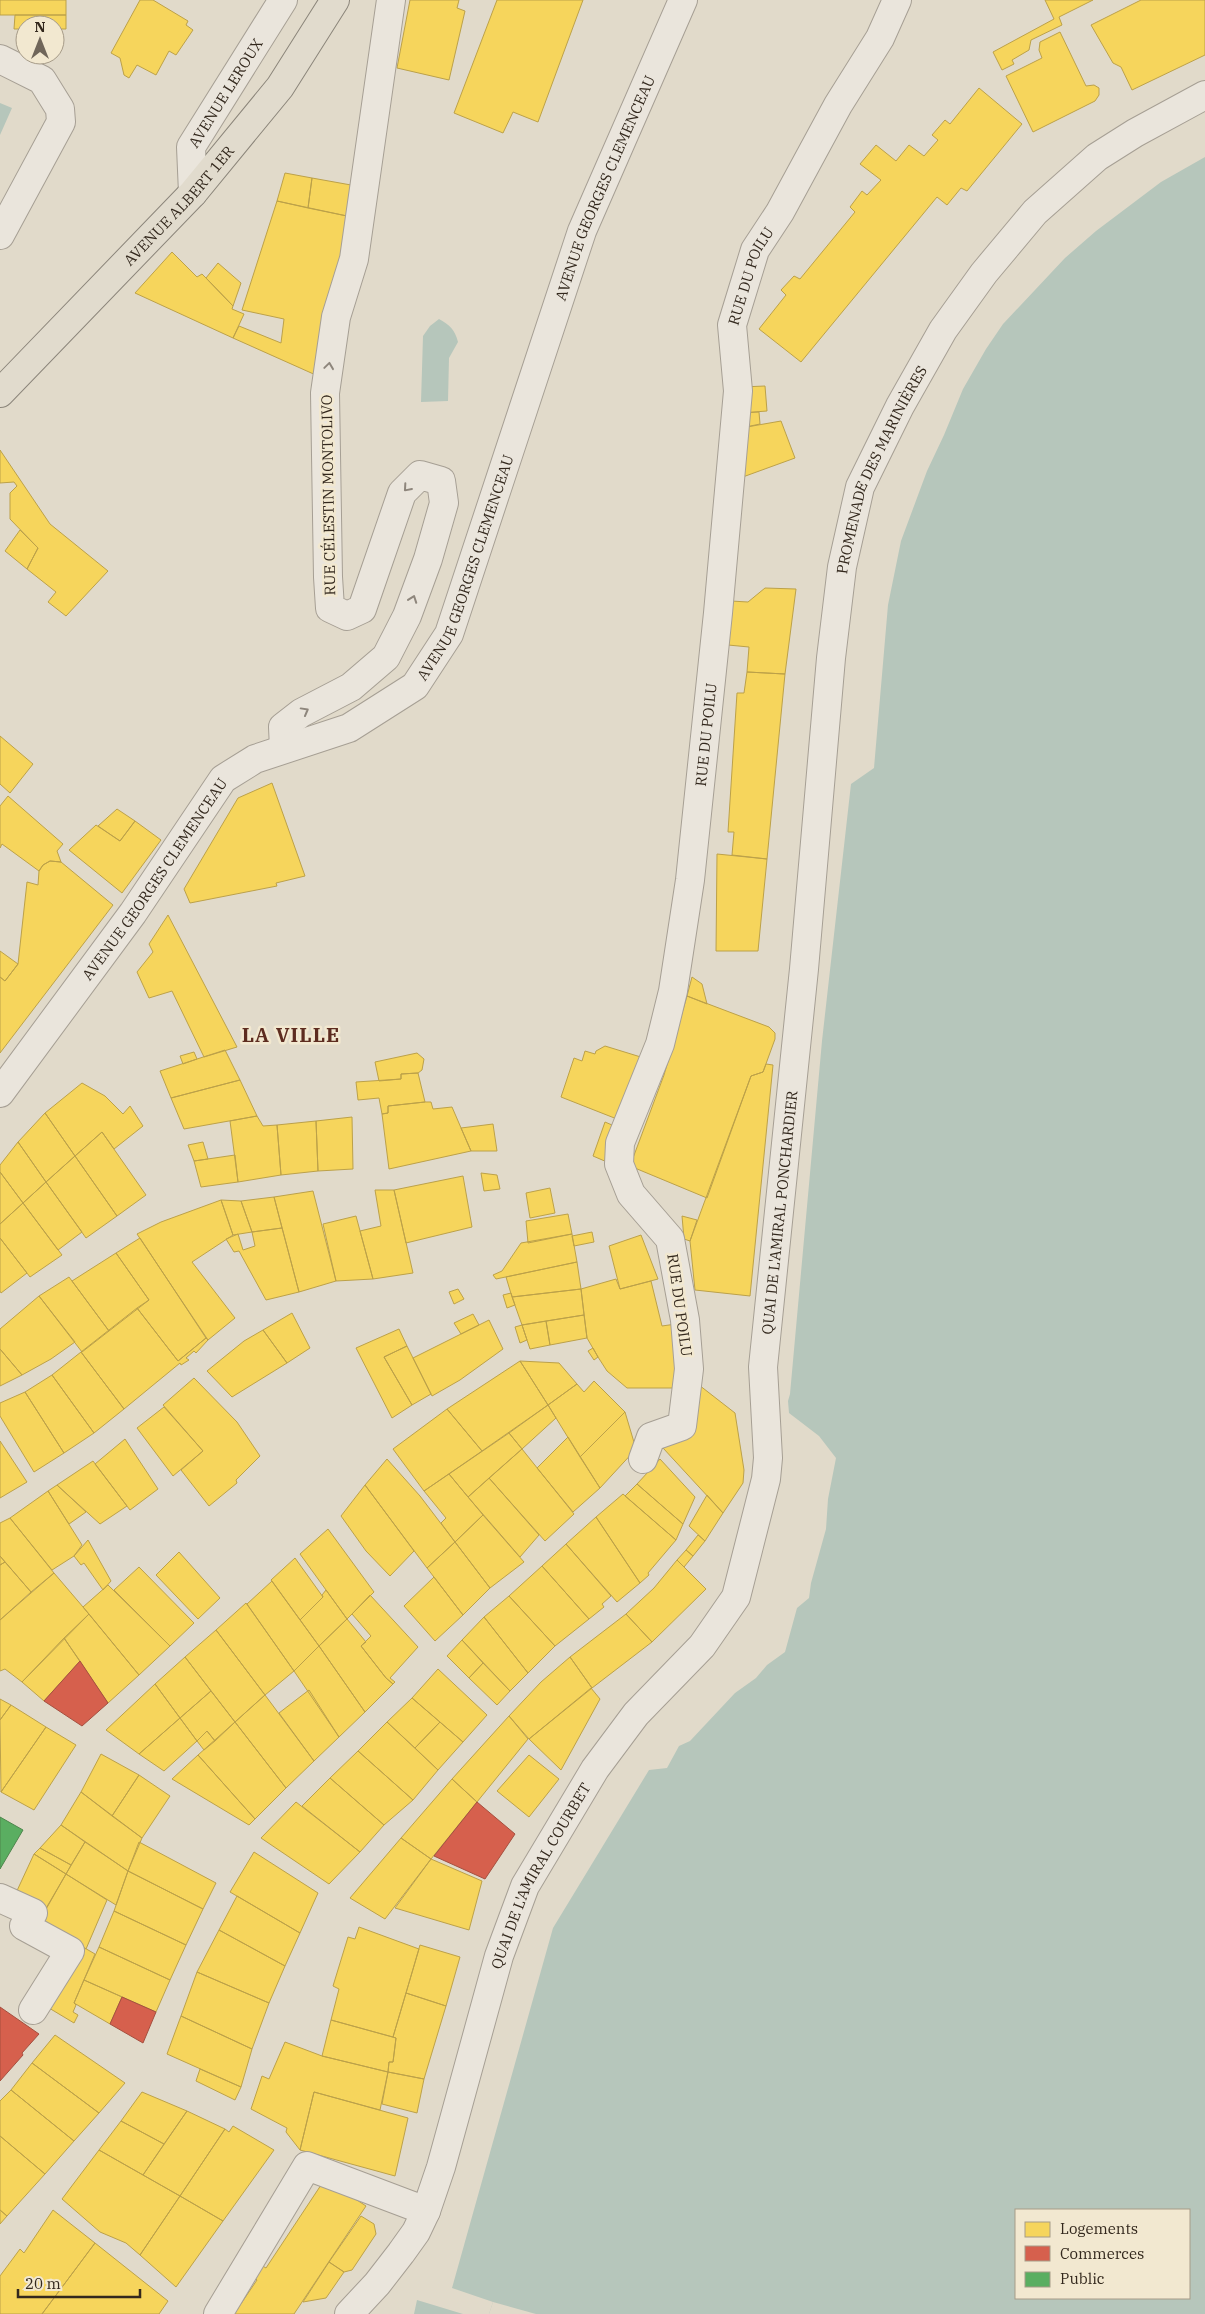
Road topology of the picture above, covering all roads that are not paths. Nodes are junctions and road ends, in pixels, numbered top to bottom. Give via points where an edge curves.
1 (283, 0) edge
2 (335, 0) edge
3 (392, 0) edge
4 (683, 0) edge
5 (897, 0) edge
6 (0, 60) edge
7 (1205, 95) edge
8 (192, 193) junction
9 (0, 236) edge
10 (0, 393) edge
11 (284, 748) junction
12 (804, 969) joint
13 (0, 1093) edge
14 (768, 1458) joint
15 (643, 1459) dead end
16 (0, 1898) edge
17 (33, 2010) dead end
18 (426, 2211) junction
19 (218, 2314) edge
20 (349, 2314) edge

1 - 8 street, AVENUE LEROUX via 191,147
2 - 8 main road, AVENUE ALBERT 1ER via 280,87
11 -> 3 street, RUE CÉLESTIN MONTOLIVO via 283,726 351,687 386,658 410,608 444,503 441,481 420,475 402,493 362,609 347,616 330,608 325,393 336,317 354,259
4 - 11 street, AVENUE GEORGES CLEMENCEAU via 582,231 449,634 415,686 349,728
5 - 15 street, RUE DU POILU via 880,38 755,250 732,325 738,390 690,880 673,991 660,1044 620,1143 619,1164 631,1194 670,1239 685,1320 689,1369 682,1426 650,1437
6 - 9 street via 42,80 60,109 61,122
7 - 12 street, PROMENADE DES MARINIÈRES via 1097,157 1035,212 984,273 944,330 900,406 860,487 841,576 831,658
8 - 10 main road, AVENUE ALBERT 1ER
11 - 13 street, AVENUE GEORGES CLEMENCEAU via 255,759 222,779 133,913
12 - 14 street, QUAI DE L'AMIRAL PONCHARDIER via 763,1367
14 - 18 street, QUAI DE L'AMIRAL COURBET via 764,1488 736,1597 702,1646 636,1714 594,1769 525,1886 499,1956
16 - 17 street via 33,1913 24,1926 70,1951
18 - 19 street via 306,2166
18 - 20 street, QUAI DE L'AMIRAL COURBET via 401,2254

